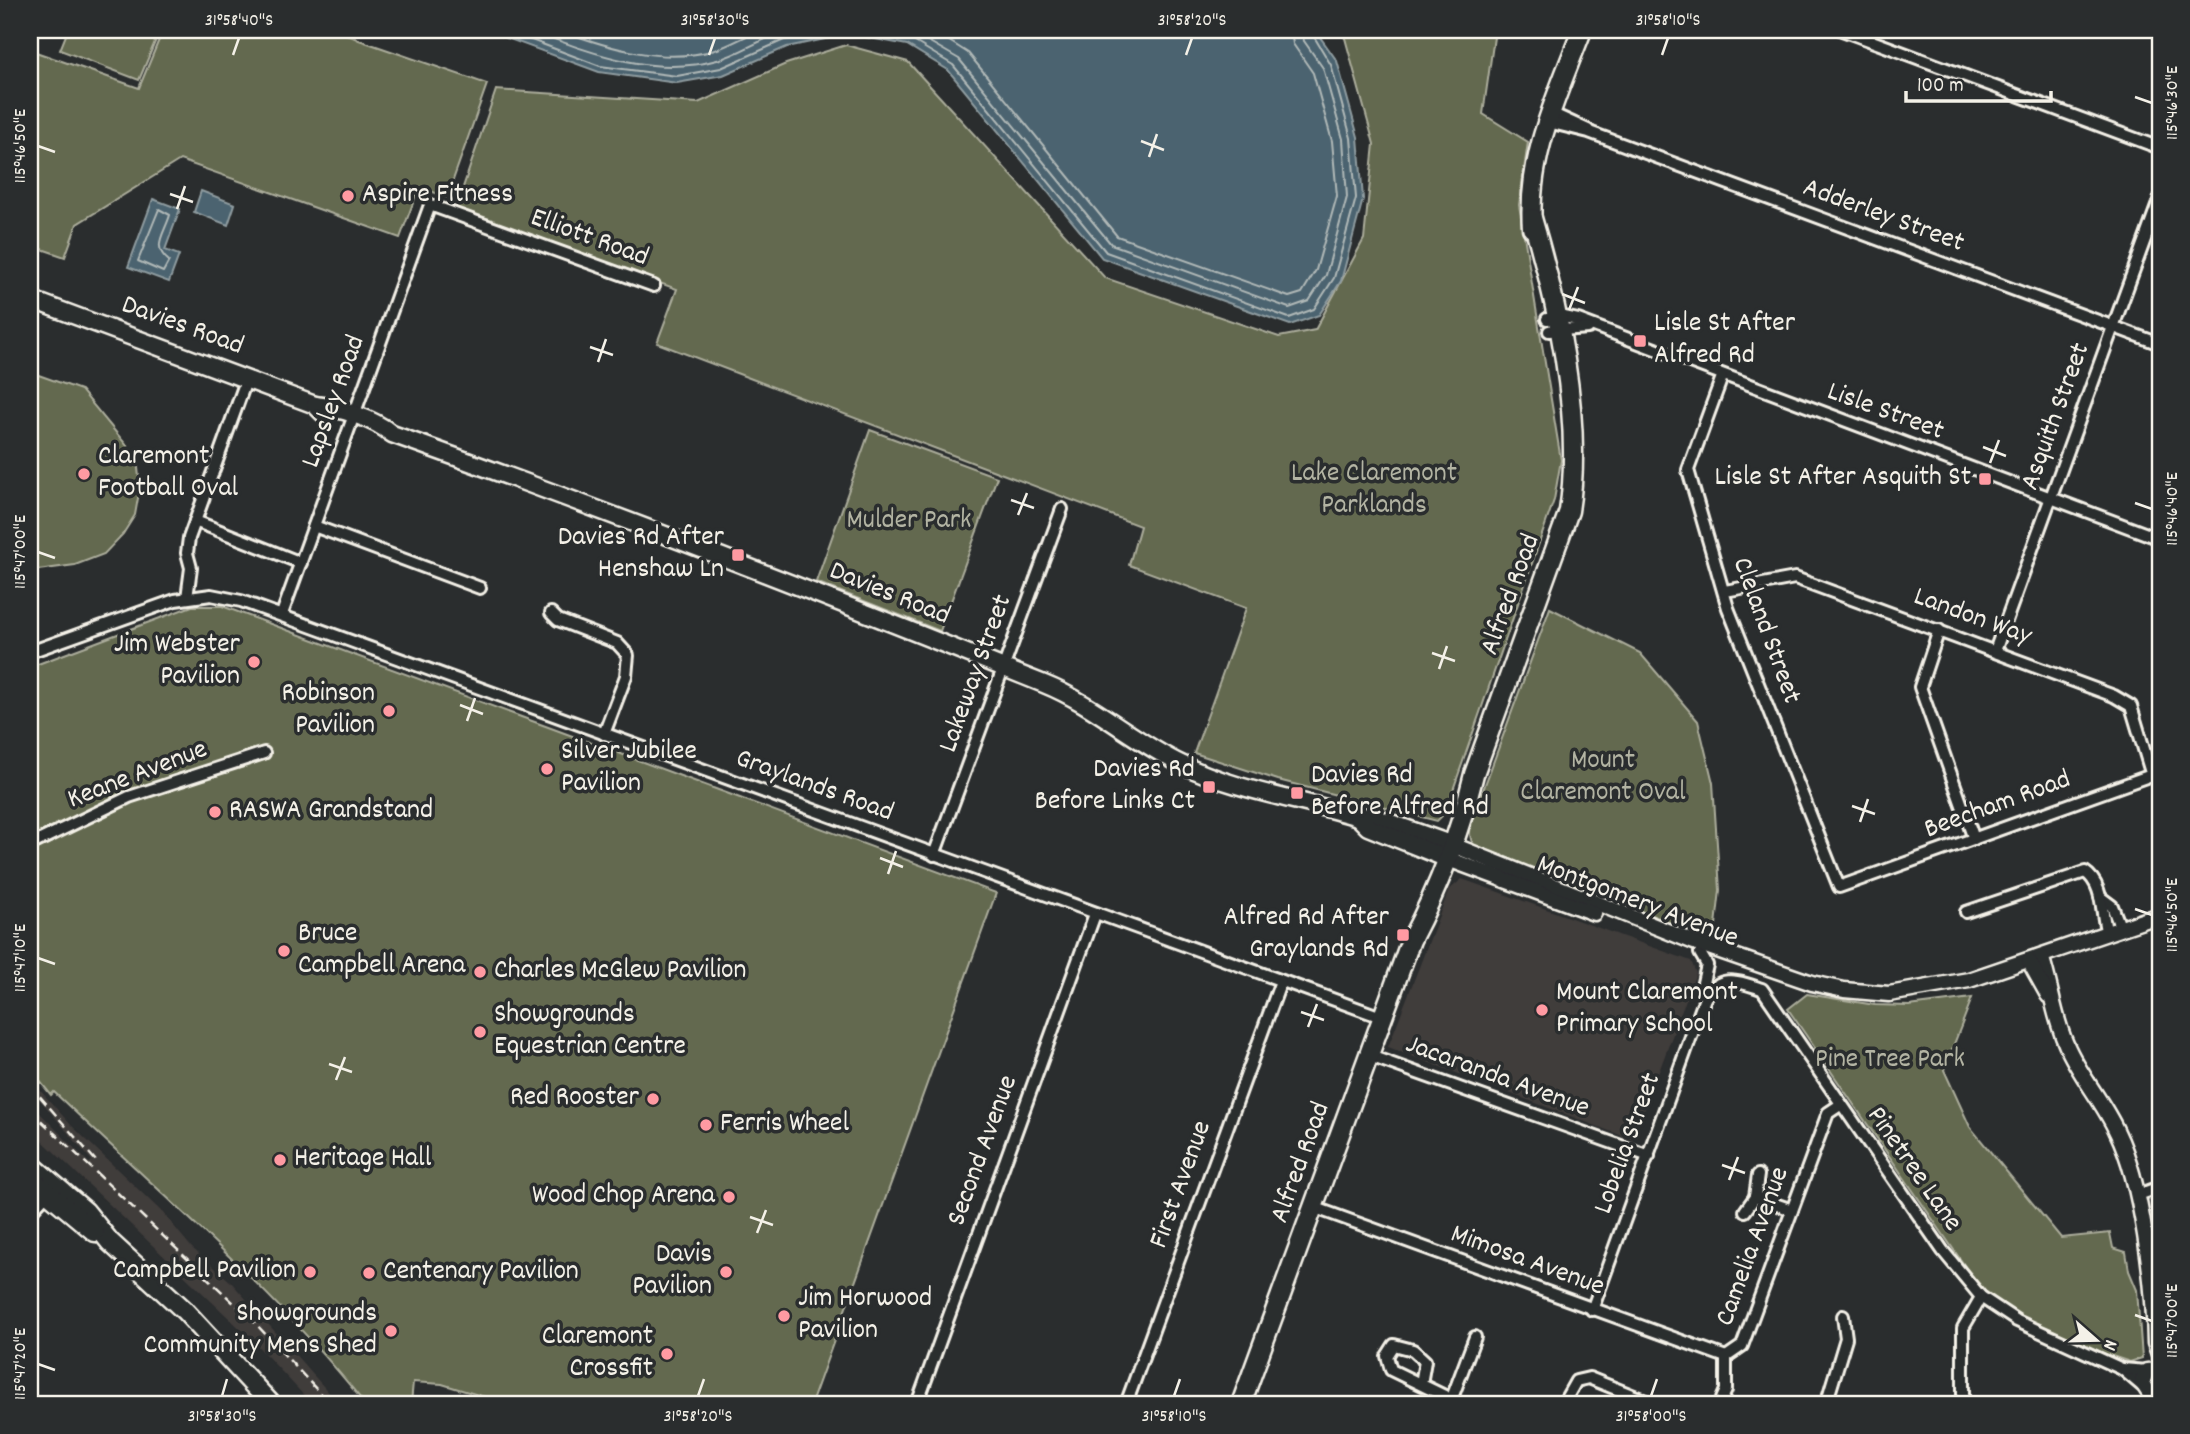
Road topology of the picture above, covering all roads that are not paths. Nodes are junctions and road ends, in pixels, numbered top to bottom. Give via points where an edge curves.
1 (1582, 30) edge
2 (1842, 30) edge
3 (1550, 117) junction
4 (2160, 148) edge
5 (2160, 198) edge
6 (430, 205) joint
7 (654, 286) dead end
8 (30, 299) edge
9 (1553, 324) junction
10 (2113, 327) junction
11 (2160, 344) edge
12 (1722, 377) junction
13 (247, 378) junction
14 (353, 420) junction
15 (2052, 499) junction
16 (1062, 509) dead end
17 (195, 521) junction
18 (314, 526) junction
19 (2160, 539) edge
20 (300, 563) junction
21 (480, 588) dead end
22 (1725, 591) junction
23 (187, 598) junction
24 (551, 613) dead end
25 (282, 614) junction
26 (1939, 630) junction
27 (1995, 650) junction
28 (30, 652) edge
29 (1004, 668) junction
30 (604, 734) junction
31 (264, 753) dead end
32 (2156, 774) edge
33 (1974, 839) junction
34 (30, 845) edge
35 (1445, 850) junction
36 (934, 855) junction
37 (1850, 883) joint
38 (1966, 912) dead end
39 (1095, 914) junction
40 (2160, 915) edge
41 (2114, 931) junction
42 (1695, 948) junction
43 (2035, 958) junction
44 (1281, 981) junction
45 (1705, 998) junction
46 (1384, 1018) junction
47 (1370, 1056) junction
48 (1840, 1105) junction
49 (1650, 1156) junction
50 (30, 1164) edge
51 (1758, 1175) dead end
52 (30, 1178) edge
53 (2160, 1187) edge
54 (46, 1195) junction
55 (2138, 1195) junction
56 (1755, 1197) junction
57 (1313, 1207) junction
58 (1791, 1210) junction
59 (1745, 1211) dead end
60 (30, 1212) edge
61 (110, 1242) junction
62 (1981, 1297) junction
63 (1592, 1310) junction
64 (1843, 1316) dead end
65 (2157, 1333) edge
66 (1475, 1338) dead end
67 (1726, 1357) junction
68 (2160, 1357) edge
69 (1421, 1384) dead end
70 (2152, 1385) edge
71 (1457, 1401) edge
72 (271, 1404) edge
73 (916, 1404) edge
74 (1126, 1404) edge
75 (1241, 1404) edge
76 (1563, 1404) edge
77 (1645, 1404) edge
78 (1720, 1404) edge
79 (1826, 1404) edge
80 (1963, 1404) edge
81 (2158, 1404) edge

1 - 3 main road, Alfred Road
2 - 4 street
3 - 9 main road, Alfred Road via 1530,188
3 - 10 street, Adderley Street
5 - 10 street, Asquith Street
6 - 7 street, Elliott Road
6 - 14 street, Lapsley Road
8 - 13 main road, Davies Road
9 - 12 street, Lisle Street via 1578,320
9 - 35 main road, Alfred Road via 1575,471 1569,511
10 - 11 street, Adderley Street
10 - 15 street, Asquith Street
12 - 15 street, Lisle Street
12 - 22 street, Cleland Street via 1688,470
13 - 14 main road, Davies Road via 316,405 324,413
13 - 17 street
14 - 18 street, Lapsley Road
14 - 29 main road, Davies Road via 380,435 392,434 756,568
15 - 19 street, Lisle Street
15 - 27 street, Asquith Street
16 - 29 street, Lakeway Street
17 - 20 street
17 - 23 street via 187,553 191,568
18 - 20 street, Lapsley Road
18 - 21 street
20 - 25 street, Lapsley Road
22 - 26 street, Landon Way via 1795,578
22 - 37 street, Cleland Street via 1839,887
23 - 25 street, Graylands Road via 211,594
23 - 28 street, Graylands Road
24 - 30 street via 617,643 628,655 628,671
25 - 30 street, Graylands Road
26 - 27 street, Landon Way
26 - 33 street via 1920,687
27 - 32 street, Landon Way via 2131,706
29 - 35 main road, Davies Road via 1078,699 1167,757 1212,778 1358,817 1368,827
29 - 36 street, Lakeway Street
30 - 36 street, Graylands Road
31 - 34 street, Keane Avenue via 129,797
32 - 33 street, Beecham Road
33 - 37 street, Beecham Road
35 - 42 street, Montgomery Avenue
35 - 46 main road, Alfred Road via 1419,901 1411,940
36 - 39 street, Graylands Road
38 - 41 street via 2081,872 2092,877 2101,897 2112,906
39 - 44 street, Graylands Road
39 - 73 street, Second Avenue
40 - 41 street, Montgomery Avenue
41 - 43 street, Montgomery Avenue
42 - 43 street, Montgomery Avenue via 1792,983 1889,994 1969,980
42 - 45 street, Lobelia Street via 1707,965 1702,987
43 - 55 street via 2048,976 2049,996 2073,1060 2117,1130
44 - 46 street, Graylands Road
44 - 74 street, First Avenue
45 - 48 street, Pinetree Lane via 1726,979 1762,989
45 - 49 street, Lobelia Street
46 - 47 main road, Alfred Road
47 - 49 street, Jacaranda Avenue
47 - 57 main road, Alfred Road
48 - 58 street, Camelia Avenue via 1828,1114
48 - 62 street, Pinetree Lane via 1942,1251
49 - 63 street, Lobelia Street
50 - 61 main road via 85,1211
51 - 56 street
52 - 54 main road
53 - 55 street
54 - 60 street
54 - 61 main road
55 - 65 street
56 - 58 street
56 - 59 street
57 - 63 street, Mimosa Avenue
57 - 75 main road, Alfred Road
58 - 67 street, Camelia Avenue via 1742,1346
61 - 72 main road via 184,1310
62 - 70 street, Pinetree Lane via 2017,1321
62 - 80 street via 1963,1328
63 - 67 street, Mimosa Avenue
64 - 79 street via 1846,1338
65 - 68 street
65 - 70 street
66 - 71 street
67 - 78 street, Camelia Avenue via 1726,1390
69 - 71 street
70 - 81 street
76 - 77 street via 1576,1381 1589,1378

